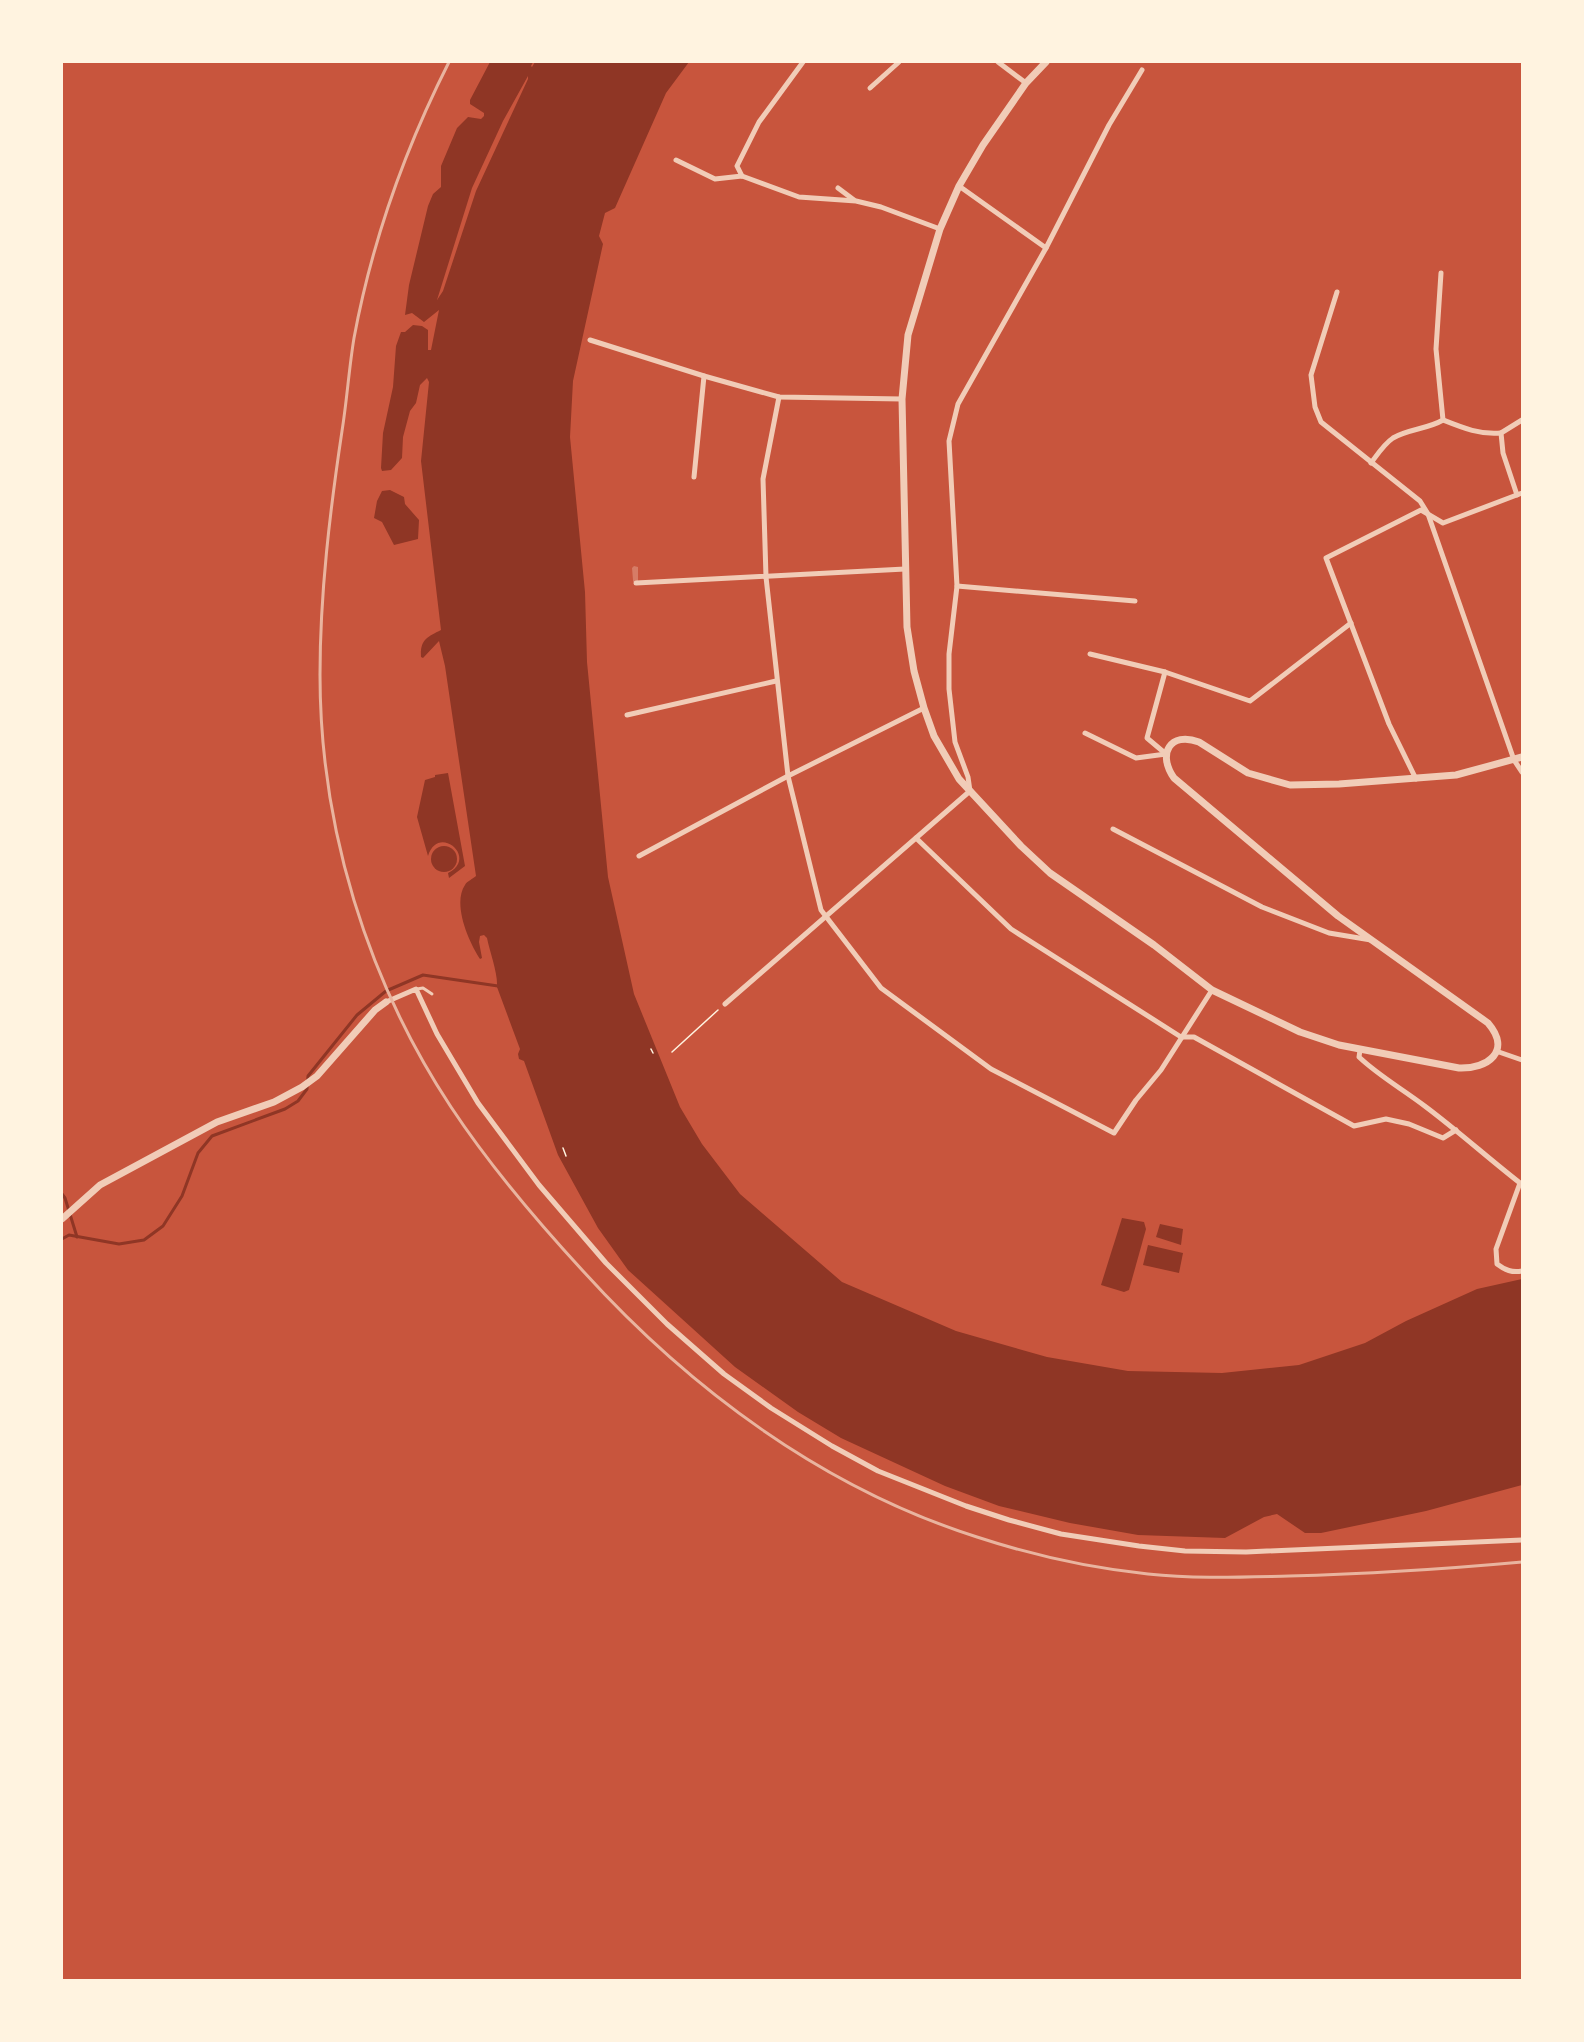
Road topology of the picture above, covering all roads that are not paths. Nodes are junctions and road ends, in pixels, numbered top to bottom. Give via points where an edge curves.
1 (802, 62) edge
2 (899, 62) edge
3 (998, 62) edge
4 (1046, 62) edge
5 (1142, 70) dead end
6 (1026, 83) junction
7 (870, 88) dead end
8 (676, 160) dead end
9 (742, 176) junction
10 (959, 186) junction
11 (838, 188) dead end
12 (856, 201) junction
13 (940, 229) junction
14 (1046, 248) junction
15 (1441, 273) dead end
16 (1337, 292) dead end
17 (590, 340) dead end
18 (704, 376) junction
19 (779, 397) junction
20 (902, 399) junction
21 (1443, 420) junction
22 (1522, 420) edge
23 (1501, 433) junction
24 (1371, 464) junction
25 (694, 477) dead end
26 (1520, 494) edge
27 (1428, 514) junction
28 (905, 569) junction
29 (766, 577) junction
30 (636, 583) dead end
31 (957, 586) junction
32 (1135, 601) dead end
33 (1351, 623) junction
34 (1090, 654) dead end
35 (1165, 672) junction
36 (776, 681) junction
37 (924, 708) junction
38 (627, 715) dead end
39 (1085, 733) dead end
40 (1166, 754) junction
41 (1522, 757) edge
42 (1514, 760) junction
43 (1522, 772) edge
44 (788, 776) junction
45 (1416, 779) junction
46 (970, 790) junction
47 (1113, 829) dead end
48 (916, 838) junction
49 (639, 856) dead end
50 (826, 916) junction
51 (1371, 940) junction
52 (416, 989) junction
53 (1212, 990) junction
54 (432, 994) dead end
55 (386, 1002) joint
56 (725, 1004) road end
57 (1181, 1037) junction
58 (1360, 1050) junction
59 (1497, 1051) junction
60 (1522, 1060) edge
61 (1456, 1130) junction
62 (1521, 1183) edge
63 (67, 1214) edge
64 (1522, 1271) edge
65 (1522, 1540) edge

1 - 9 street via 759,122 737,166
2 - 7 street
3 - 6 street
4 - 6 street
5 - 14 street via 1109,124
6 - 10 street
8 - 9 street via 715,179
9 - 12 street via 799,197
10 - 13 street
10 - 14 street
11 - 12 street
12 - 13 street
13 - 20 street via 908,335
14 - 31 street via 958,404 949,441
15 - 21 street via 1436,349
16 - 24 street via 1311,375 1315,406 1321,422
17 - 18 street
18 - 19 street
18 - 25 street
19 - 20 street
19 - 29 street via 763,479
20 - 28 street
21 - 23 street via 1475,432
21 - 24 street via 1395,437
22 - 23 street
23 - 26 street via 1503,453
24 - 27 street via 1420,501
26 - 27 street via 1443,523
27 - 33 street via 1421,510 1326,558
27 - 42 street
28 - 29 street
28 - 37 street via 907,627
29 - 30 street
29 - 36 street
31 - 32 street
31 - 46 street via 949,689 955,742
33 - 35 street via 1250,701
33 - 45 street via 1389,724
34 - 35 street
35 - 40 street via 1147,738
36 - 38 street
36 - 44 street
37 - 44 street
37 - 46 street via 934,736 959,779
39 - 40 street via 1136,758
40 - 45 street via 1173,743 1191,739 1248,773 1290,785
40 - 51 street via 1165,762 1174,778
41 - 42 street
42 - 43 street
42 - 45 street via 1456,776
44 - 49 street
44 - 50 street via 818,900
46 - 48 street
46 - 53 street via 1050,873
47 - 51 street via 1262,907 1329,933
48 - 50 street
48 - 57 street via 1011,929
50 - 56 street
50 - 57 street via 881,988 991,1069 1114,1133
51 - 59 street via 1485,1020 1496,1035
52 - 54 lane via 423,988
52 - 55 street
52 - 65 street via 437,1035 478,1103 539,1185 606,1263 724,1374 771,1408 878,1471 966,1506 1060,1534 1185,1551
53 - 57 street
53 - 58 street via 1299,1032
55 - 63 street via 305,1085 274,1102 217,1122 100,1185
57 - 61 street via 1194,1037 1354,1126 1386,1119 1443,1138
58 - 59 street via 1465,1068 1486,1064
58 - 61 street via 1359,1057 1371,1068
59 - 60 street
61 - 62 street
62 - 64 street via 1496,1257 1503,1269

